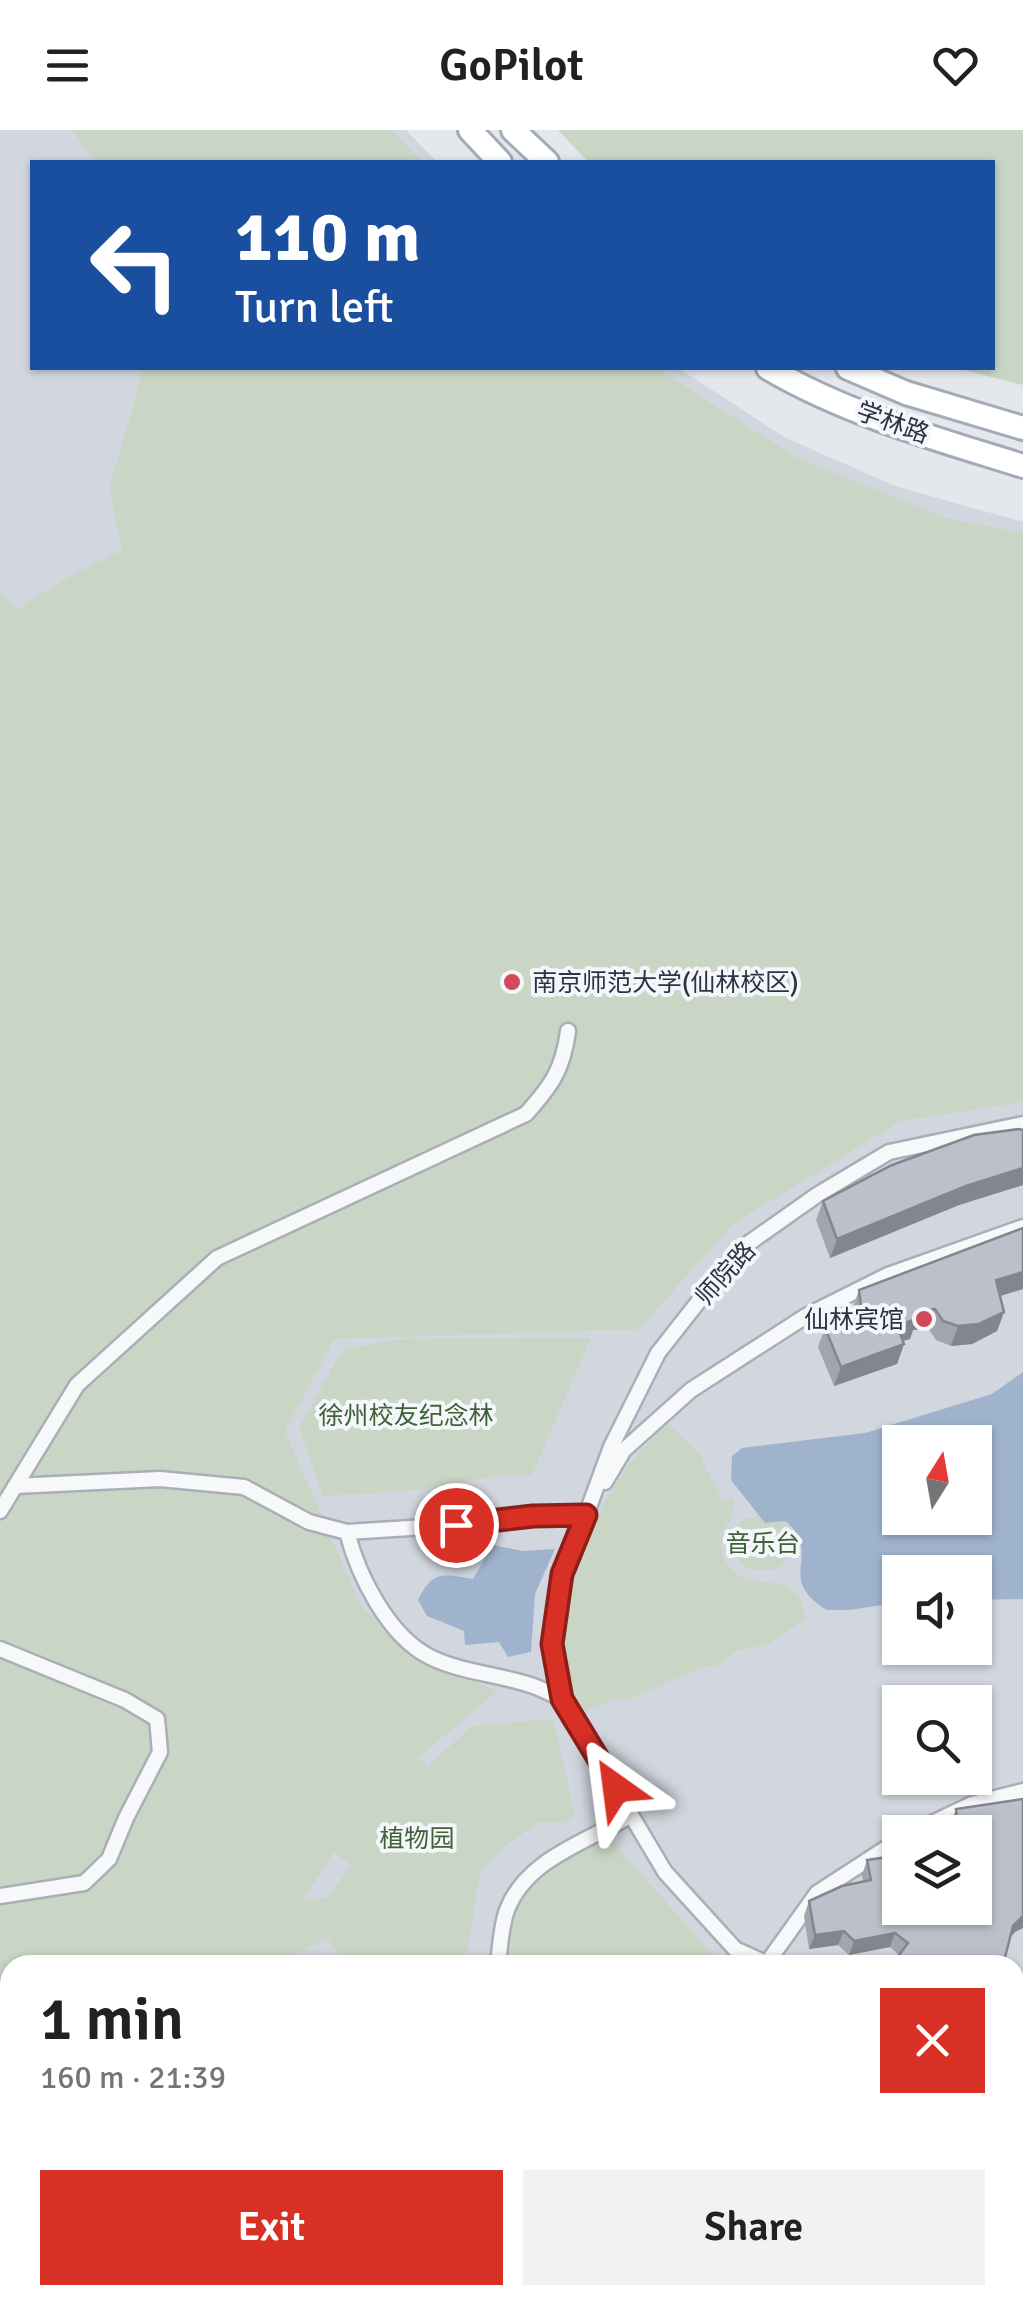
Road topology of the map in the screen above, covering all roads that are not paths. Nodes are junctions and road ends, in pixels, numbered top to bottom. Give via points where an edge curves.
1 (470, 130) edge
2 (513, 130) edge
3 (498, 160) edge
4 (544, 160) edge
5 (772, 370) edge
6 (853, 370) edge
7 (1023, 428) edge
8 (1023, 466) edge
9 (568, 1031) dead end
10 (1023, 1124) edge
11 (1023, 1227) edge
12 (15, 1486) junction
13 (0, 1511) edge
14 (586, 1515) junction
15 (347, 1532) junction
16 (0, 1649) edge
17 (562, 1699) junction
18 (1023, 1791) edge
19 (949, 1815) edge
20 (632, 1816) junction
21 (882, 1852) edge
22 (0, 1896) edge
23 (500, 1955) edge
24 (749, 1955) edge
25 (775, 1955) edge

1 - 3 main road
2 - 4 main road
5 - 8 main road, 学林路 via 892,424
6 - 7 main road, 学林路
9 - 12 street via 553,1084 526,1114 217,1258 77,1385
10 - 14 street, 师院路 via 889,1152 738,1250 658,1353
11 - 14 street, 师院路 via 888,1275 806,1316 708,1380 624,1450
12 - 13 street
12 - 15 street via 160,1480 244,1487 308,1522
14 - 15 street
14 - 17 street, 师院路 via 562,1574 552,1644
15 - 17 street via 374,1599 428,1656
16 - 22 street via 125,1700 157,1720 160,1752 109,1859 84,1883
17 - 20 street, 师院路
18 - 19 street
20 - 23 street via 558,1854 521,1883 506,1912
20 - 24 street, 师院路 via 665,1872 735,1949
21 - 25 street via 817,1893

